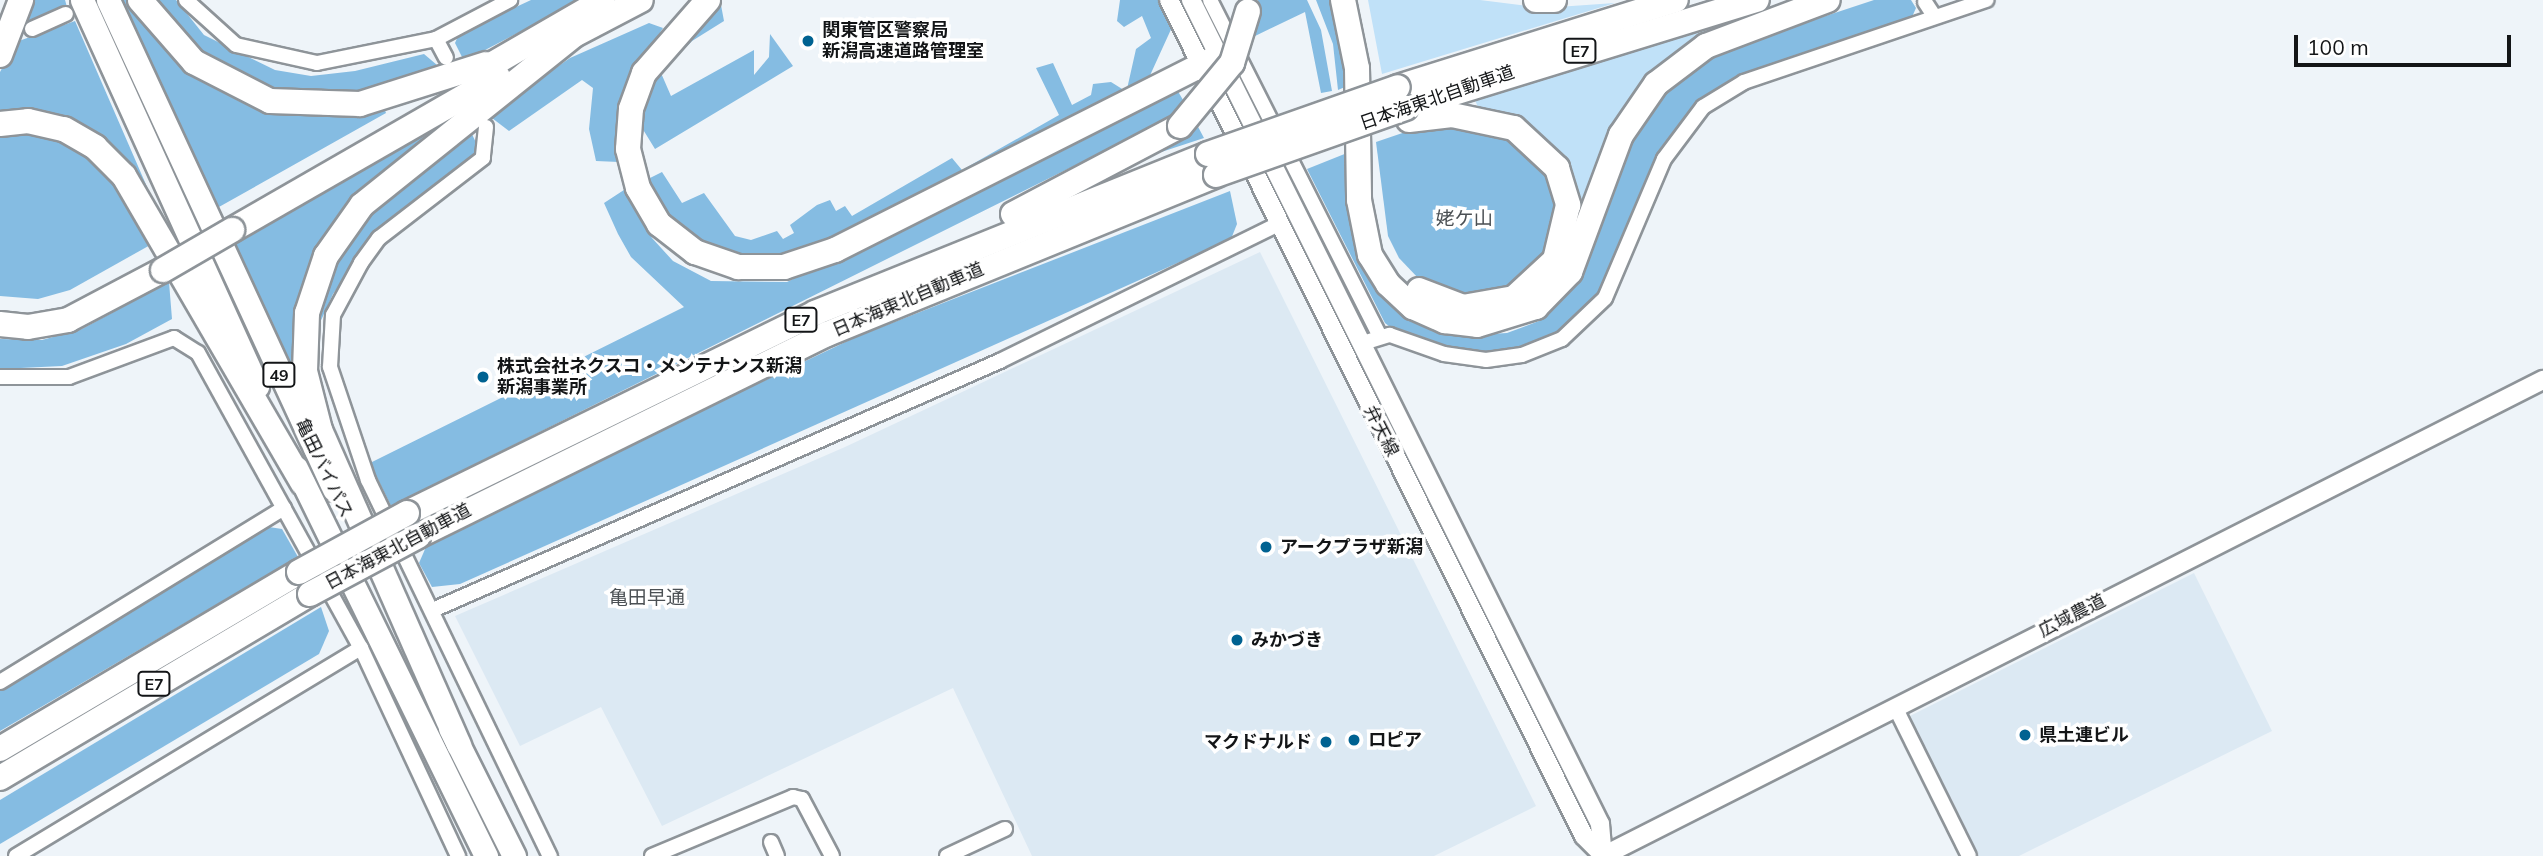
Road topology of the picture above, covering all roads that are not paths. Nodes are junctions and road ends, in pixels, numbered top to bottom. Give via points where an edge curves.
1 (21, 0) edge
2 (108, 0) edge
3 (141, 0) edge
4 (186, 0) edge
5 (510, 0) edge
6 (603, 0) edge
7 (641, 0) edge
8 (708, 0) edge
9 (1169, 0) edge
10 (1191, 0) edge
11 (1210, 0) edge
12 (1343, 0) edge
13 (1359, 0) edge
14 (1536, 0) edge
15 (1554, 0) edge
16 (1675, 0) edge
17 (1757, 0) edge
18 (1828, 0) edge
19 (1986, 0) edge
20 (1925, 2) dead end
21 (1248, 5) edge
22 (74, 7) edge
23 (1934, 16) junction
24 (32, 29) dead end
25 (573, 36) junction
26 (436, 39) junction
27 (524, 46) junction
28 (0, 55) edge
29 (446, 58) dead end
30 (1210, 61) junction
31 (1404, 105) junction
32 (0, 124) edge
33 (486, 127) dead end
34 (1215, 171) junction
35 (229, 224) junction
36 (1279, 224) junction
37 (160, 264) junction
38 (0, 309) edge
39 (815, 313) junction
40 (0, 324) edge
41 (1380, 336) junction
42 (1363, 344) junction
43 (0, 377) edge
44 (2543, 380) edge
45 (303, 483) junction
46 (284, 508) junction
47 (435, 609) junction
48 (361, 648) junction
49 (0, 682) edge
50 (1895, 706) junction
51 (458, 745) junction
52 (0, 749) edge
53 (0, 778) edge
54 (1005, 829) dead end
55 (771, 842) dead end
56 (688, 849) edge
57 (16, 856) edge
58 (458, 856) edge
59 (486, 856) edge
60 (514, 856) edge
61 (550, 856) edge
62 (652, 856) edge
63 (777, 856) edge
64 (832, 856) edge
65 (947, 856) edge
66 (1603, 856) edge
67 (1969, 856) edge

1 - 28 highway
2 - 51 highway, 亀田バイパス / 49 via 221,255
3 - 27 highway via 177,46 212,75 291,104 384,100
4 - 26 street via 236,45 288,61 350,60
5 - 26 street
6 - 27 highway
7 - 25 highway
8 - 30 highway via 644,73 631,109 628,149 638,188 659,224 695,253 738,267 784,267 835,250
9 - 30 street, 弁天線
10 - 30 street, 弁天線
11 - 41 street
12 - 18 highway via 1357,68 1359,200 1370,255 1388,284 1413,307 1445,321 1477,325 1536,307 1570,272 1621,135 1656,84 1706,46
13 - 31 highway via 1373,62 1376,206 1390,259 1428,297 1463,307 1499,304 1531,289 1564,243 1568,205 1557,168 1531,139 1495,120
14 - 15 highway
16 - 31 highway, 日本海東北自動車道 / E7
17 - 31 highway, 日本海東北自動車道 / E7
19 - 23 street
20 - 23 street
21 - 39 highway, bridge via 1232,63 1180,126 1120,163
22 - 24 street
22 - 45 highway, 亀田バイパス / 49
23 - 41 street via 1744,82 1703,107 1664,159 1612,287 1562,339 1522,355 1486,360
25 - 35 highway
25 - 51 highway via 362,205 326,256 307,313 305,371 320,430
26 - 29 street
27 - 35 highway
30 - 36 street, 弁天線
30 - 42 street, 弁天線
31 - 34 highway
31 - 34 highway, 日本海東北自動車道 / E7, bridge
32 - 45 highway via 28,121 64,129 95,146 124,176
33 - 47 street via 484,158 379,238 343,290 329,340 335,395 348,432
34 - 39 highway, 日本海東北自動車道 / E7
34 - 53 highway, 日本海東北自動車道 / E7, bridge via 698,394 310,594
35 - 37 highway
36 - 47 street via 988,367
36 - 66 street, 弁天線 via 1584,836
37 - 38 highway via 71,303 37,312
37 - 40 highway via 68,320 28,327
39 - 52 highway, 日本海東北自動車道 / E7, bridge via 407,513
41 - 42 street
42 - 66 street, 弁天線 via 1600,824
43 - 46 street via 69,377 159,341 187,342
44 - 50 street, 広域農道
45 - 59 highway, 亀田バイパス / 49
46 - 48 street
46 - 49 street
47 - 61 street
48 - 57 street
48 - 58 street
50 - 66 street, 広域農道
50 - 67 street
51 - 60 highway, 亀田バイパス / 49
54 - 65 street
55 - 63 street
56 - 62 street
56 - 64 street via 793,797 802,799

